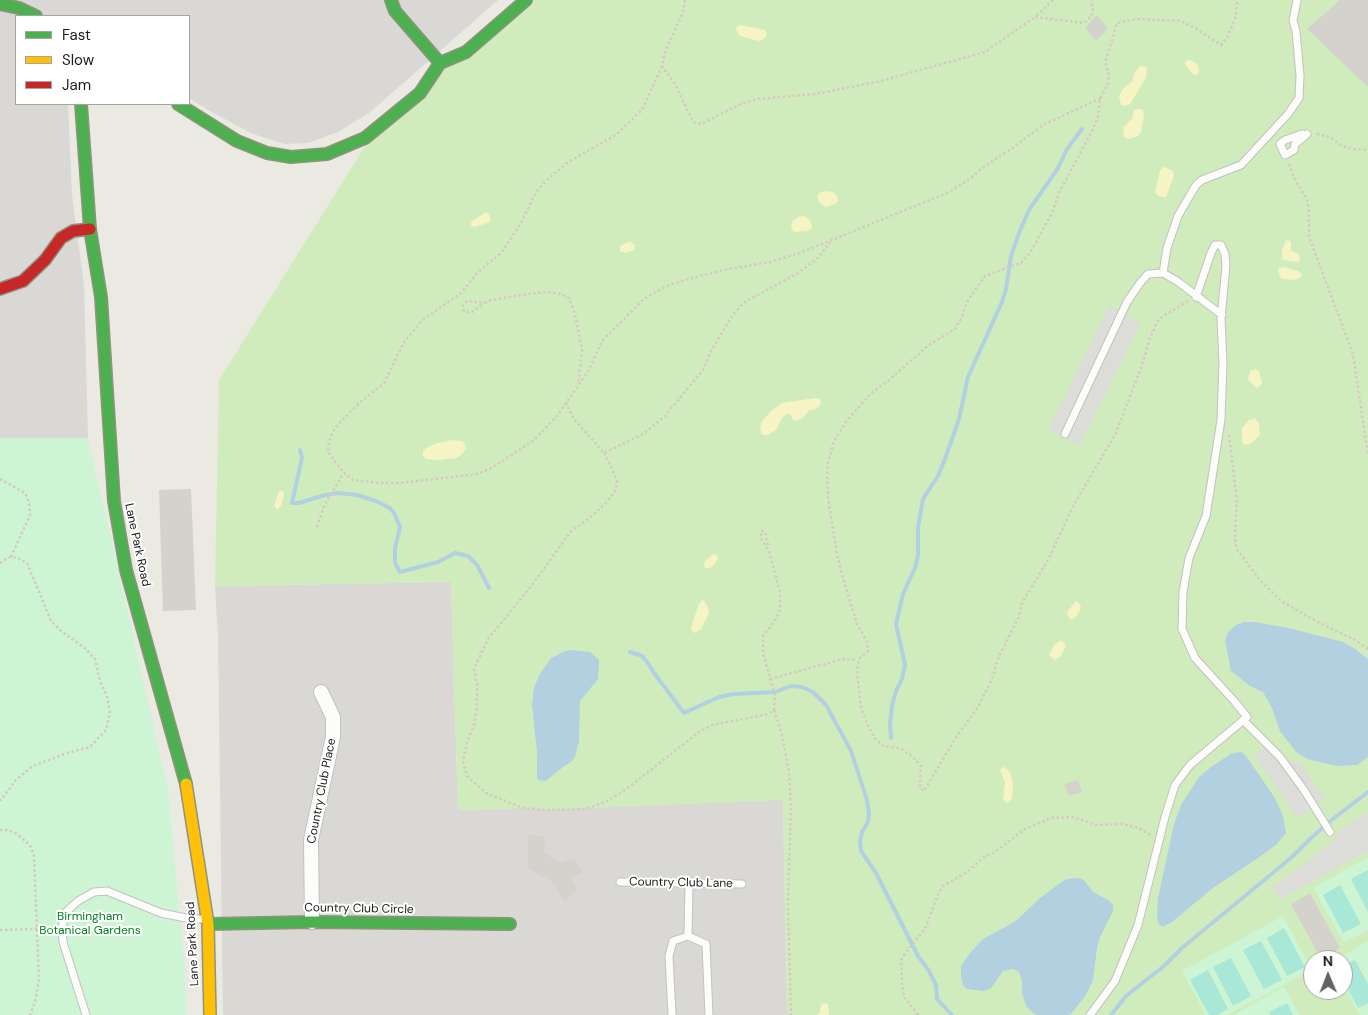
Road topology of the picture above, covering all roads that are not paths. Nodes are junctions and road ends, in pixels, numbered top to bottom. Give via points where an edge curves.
1 (391, 0) edge
2 (526, 0) edge
3 (1297, 0) edge
4 (0, 4) edge
5 (34, 15) edge
6 (440, 63) junction
7 (81, 105) edge
8 (180, 105) edge
9 (1285, 155) joint
10 (90, 229) junction
11 (1163, 273) junction
12 (0, 289) edge
13 (1196, 297) junction
14 (1222, 315) junction
15 (1065, 434) dead end
16 (321, 692) dead end
17 (1244, 720) junction
18 (1330, 832) dead end
19 (620, 882) dead end
20 (689, 884) junction
21 (742, 884) dead end
22 (208, 921) junction
23 (312, 922) junction
24 (510, 924) dead end
25 (688, 936) junction
26 (86, 1015) edge
27 (210, 1015) edge
28 (672, 1015) edge
29 (709, 1015) edge
30 (1090, 1015) edge

1 - 6 street via 395,11
2 - 6 street via 466,52
3 - 11 lane via 1293,21 1300,76 1299,98 1241,165 1196,185 1178,216
4 - 5 street
6 - 8 street via 420,93 365,138 327,154 291,157 266,153 237,141
7 - 10 street, Lane Park Road
9 - 9 lane via 1280,144 1305,134 1295,144 1294,150
10 - 12 street via 73,231 61,238 45,260 23,280
10 - 22 street, Lane Park Road via 101,297 114,501 126,570 190,793
11 - 13 lane
11 - 15 lane via 1148,274 1127,302
13 - 14 lane
13 - 14 lane via 1215,245 1221,244 1226,266
14 - 17 lane via 1221,420 1206,516 1189,558 1183,592 1182,629 1195,658 1235,702 1246,717
16 - 23 street, Country Club Place via 333,717 333,737 310,840
17 - 18 lane via 1280,757
17 - 30 lane via 1190,765 1175,785 1138,925 1115,981
19 - 20 lane, Country Club Lane
20 - 21 lane, Country Club Lane
20 - 25 lane
22 - 23 street, Country Club Circle
22 - 26 lane via 161,913 107,891 94,892 78,901 66,912 63,942
22 - 27 street, Lane Park Road
23 - 24 street, Country Club Circle
25 - 28 lane via 673,941 669,956
25 - 29 lane via 706,944

